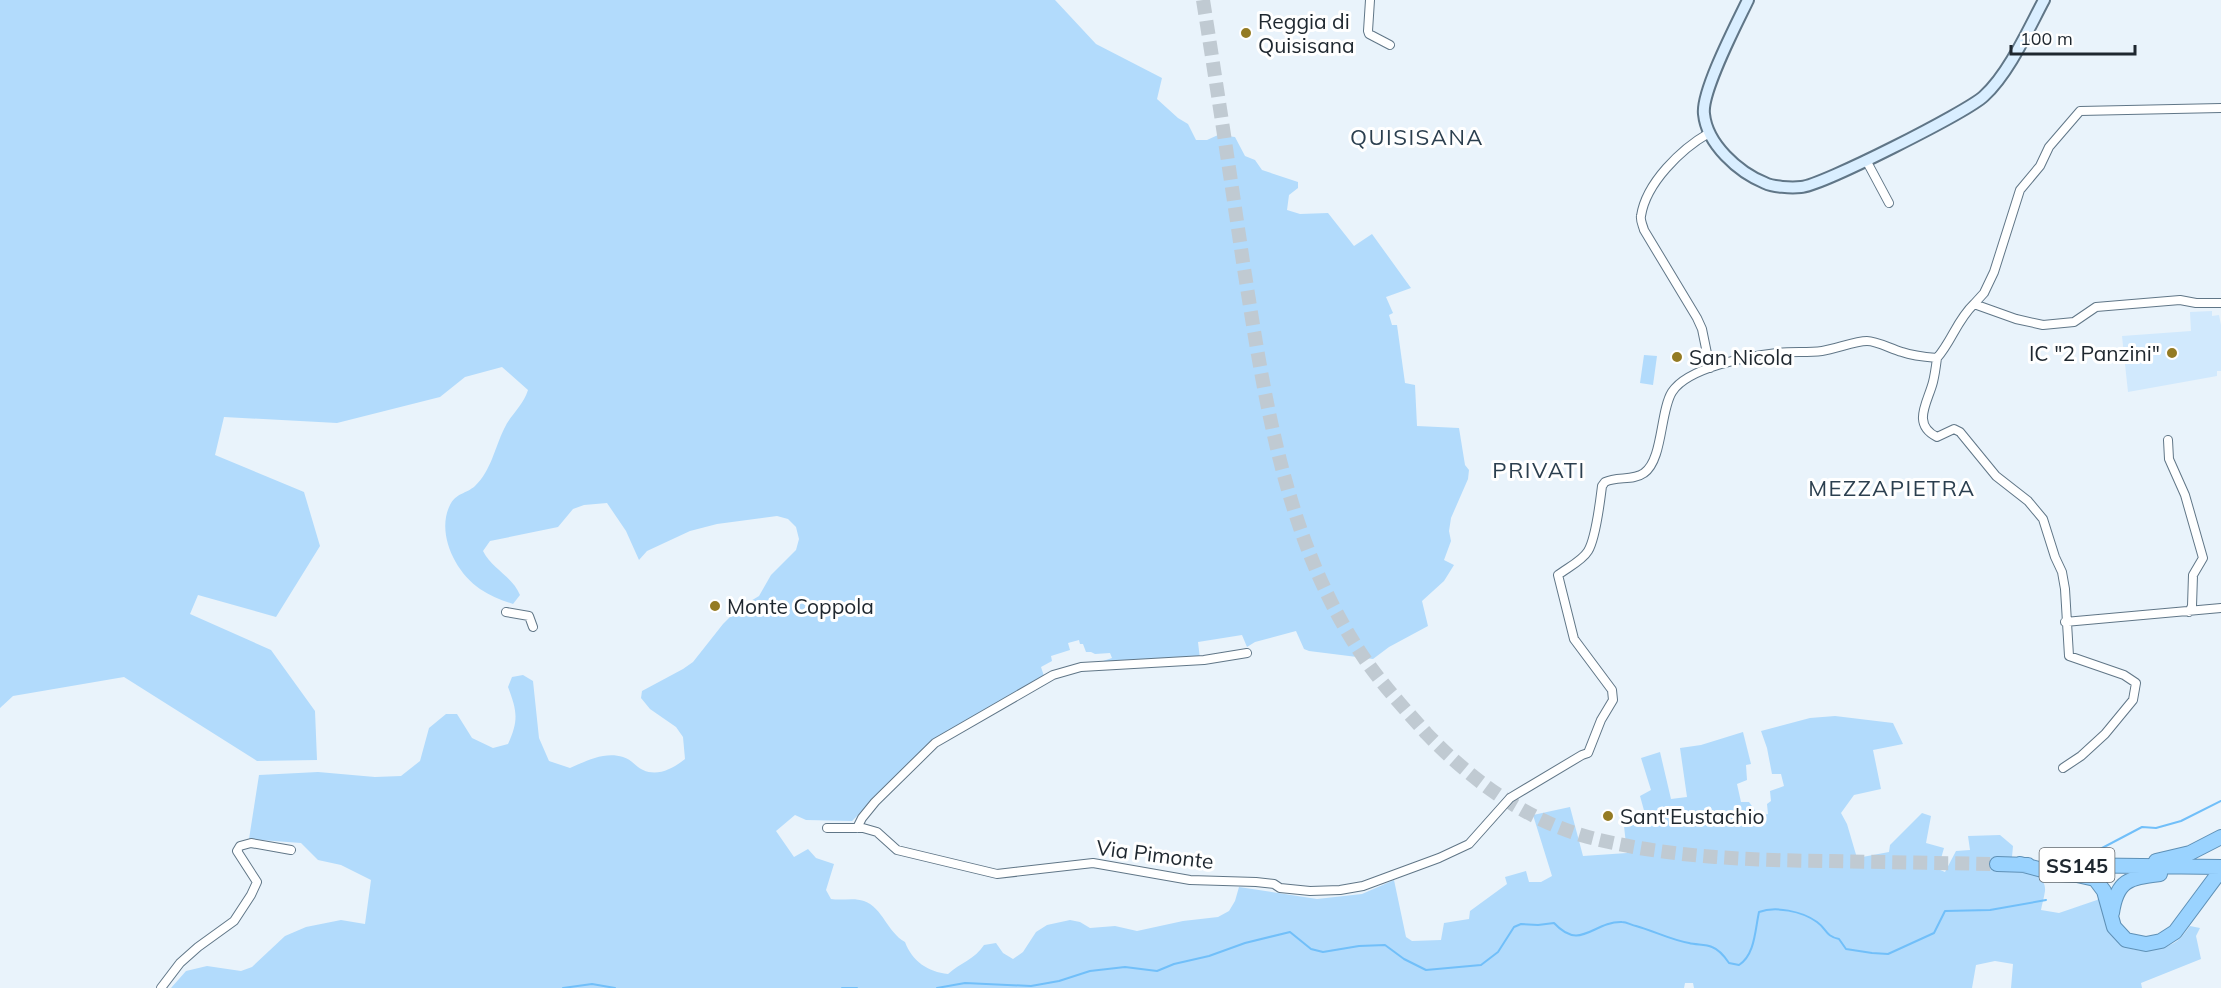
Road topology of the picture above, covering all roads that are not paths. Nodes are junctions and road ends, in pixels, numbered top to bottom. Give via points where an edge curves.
1 (1370, 0) edge
2 (1748, 0) edge
3 (2044, 0) edge
4 (1390, 45) dead end
5 (2221, 108) edge
6 (1709, 133) junction
7 (1866, 160) junction
8 (1889, 203) dead end
9 (2221, 303) edge
10 (1974, 304) junction
11 (1938, 358) junction
12 (1710, 368) junction
13 (2168, 440) dead end
14 (2221, 609) edge
15 (506, 612) dead end
16 (2189, 612) junction
17 (2066, 622) junction
18 (533, 627) dead end
19 (1247, 653) dead end
20 (2063, 768) dead end
21 (827, 828) dead end
22 (857, 828) junction
23 (2221, 837) edge
24 (291, 850) dead end
25 (1997, 864) tunnel mouth
26 (2020, 864) junction
27 (2134, 867) junction
28 (2218, 868) edge
29 (2111, 915) junction
30 (161, 988) edge

1 - 4 street via 1369,34
2 - 6 main road via 1710,84 1703,112
3 - 7 main road via 2013,59 1984,96 1959,113
5 - 10 street via 2080,111 2020,190 1994,272
6 - 7 main road via 1733,164 1766,184 1802,188
6 - 12 street via 1663,171 1640,218 1702,329
7 - 8 street
9 - 10 street via 2180,300 2096,307 2074,322 2043,325
10 - 11 street via 1959,320
11 - 12 street via 1904,353 1868,341 1823,351 1779,353
11 - 17 street via 1923,423 1937,437 1954,429 1960,432 1996,476 2028,501 2043,519 2062,572
12 - 22 street, Via Pimonte via 1682,382 1672,392 1653,461 1646,472 1602,486 1590,549 1558,575 1574,639 1612,690 1612,700 1588,753 1510,798 1469,844 1364,886 1310,891 1256,882 1169,877 1093,863 990,873 897,850 877,832
13 - 16 street via 2169,459 2185,495 2203,558 2193,575
14 - 16 street
15 - 18 street via 529,616
16 - 17 street
17 - 20 street via 2069,657 2132,680 2136,688 2133,700 2105,734
19 - 22 street via 1204,660 1081,667 1053,675 935,743 875,802
21 - 22 street, Via Pimonte
23 - 27 highway via 2190,854
24 - 30 street via 251,843 240,846 237,852 257,882 251,896 234,921 180,963
25 - 26 highway, SS145
26 - 27 highway, SS145
26 - 29 highway via 2095,879 2104,891
27 - 28 highway, SS145
28 - 29 highway via 2136,877 2114,896
28 - 29 highway via 2205,893 2175,932 2161,941 2146,944 2126,940 2114,927

